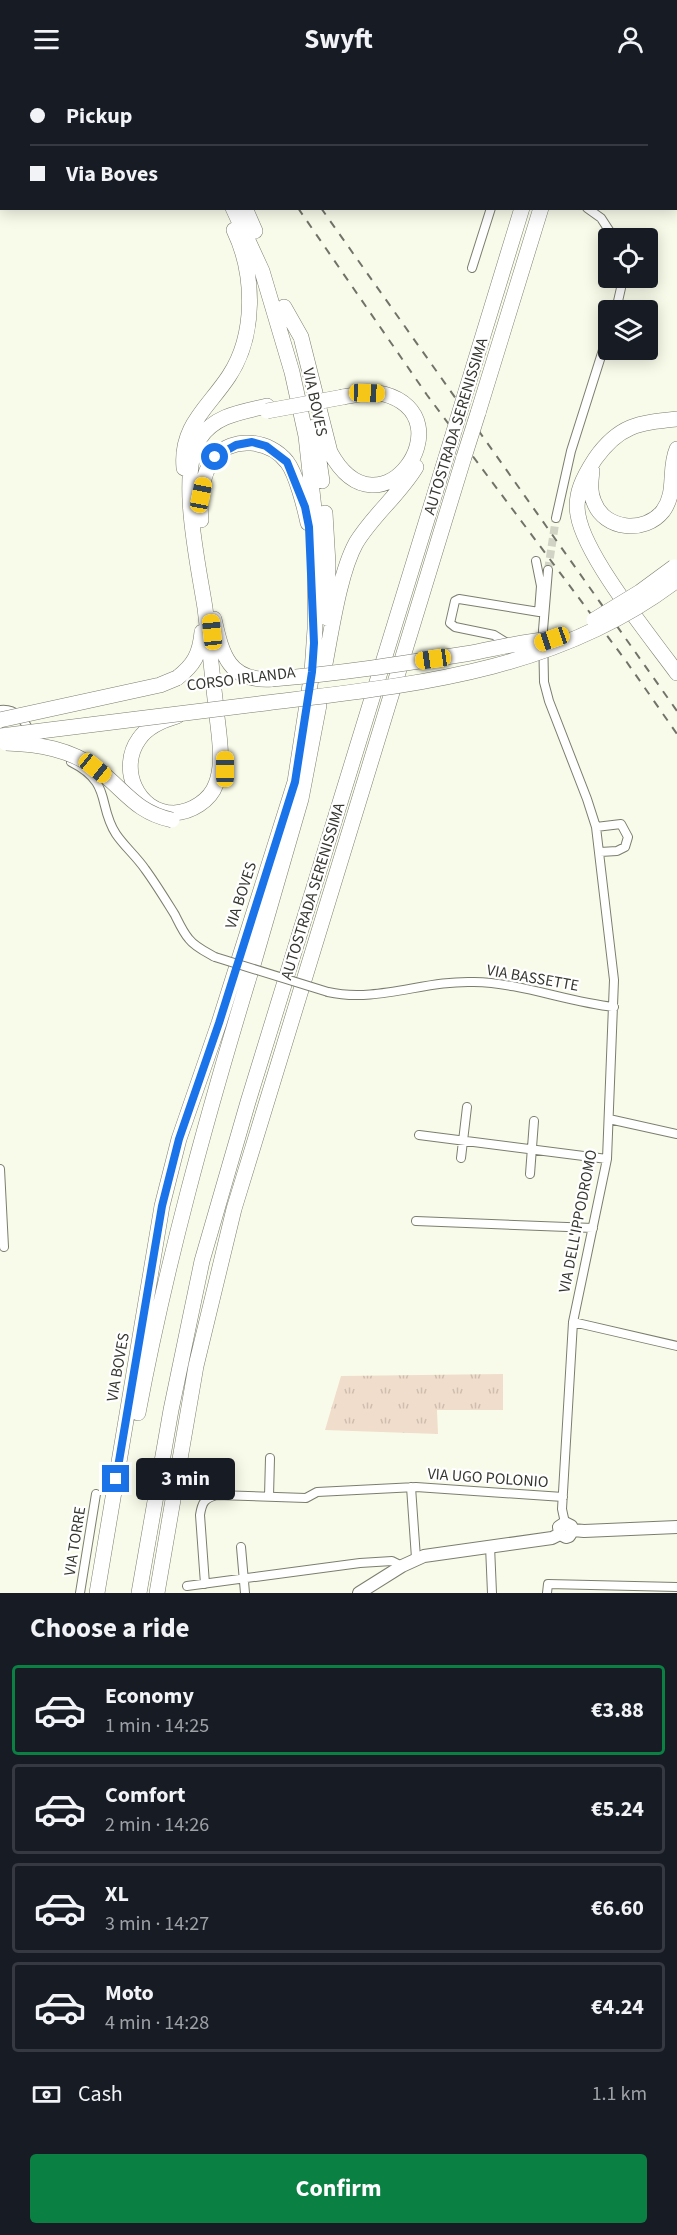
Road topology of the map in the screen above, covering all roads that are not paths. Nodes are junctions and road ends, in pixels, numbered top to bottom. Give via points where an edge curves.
1 (225, 210) edge
2 (234, 210) edge
3 (246, 210) edge
4 (490, 210) edge
5 (521, 210) edge
6 (540, 210) edge
7 (585, 210) edge
8 (590, 210) edge
9 (605, 224) junction
10 (608, 228) edge
11 (472, 268) dead end
12 (284, 307) junction
13 (600, 360) edge
14 (343, 394) junction
15 (267, 409) junction
16 (677, 419) edge
17 (677, 449) edge
18 (594, 462) junction
19 (676, 482) edge
20 (190, 501) junction
21 (201, 515) junction
22 (556, 518) tunnel mouth
23 (536, 561) dead end
24 (676, 569) edge
25 (548, 570) tunnel mouth
26 (204, 580) junction
27 (677, 591) edge
28 (618, 619) junction
29 (314, 643) junction
30 (547, 644) junction
31 (677, 673) edge
32 (319, 705) dead end
33 (0, 710) edge
34 (188, 712) junction
35 (0, 720) edge
36 (0, 726) edge
37 (0, 736) edge
38 (0, 742) edge
39 (172, 816) junction
40 (596, 827) junction
41 (600, 852) junction
42 (614, 1007) junction
43 (467, 1107) dead end
44 (609, 1119) junction
45 (534, 1121) dead end
46 (677, 1134) edge
47 (419, 1135) dead end
48 (463, 1141) junction
49 (532, 1149) junction
50 (461, 1158) dead end
51 (607, 1159) junction
52 (0, 1169) edge
53 (530, 1174) dead end
54 (416, 1221) dead end
55 (593, 1228) junction
56 (4, 1247) dead end
57 (573, 1322) junction
58 (677, 1346) edge
59 (270, 1458) dead end
60 (411, 1487) junction
61 (96, 1494) dead end
62 (269, 1496) junction
63 (563, 1497) junction
64 (677, 1527) edge
65 (566, 1529) junction
66 (490, 1546) junction
67 (241, 1547) dead end
68 (420, 1557) junction
69 (402, 1566) junction
70 (245, 1578) junction
71 (205, 1584) junction
72 (187, 1586) dead end
73 (677, 1587) edge
74 (80, 1593) edge
75 (97, 1593) edge
76 (107, 1593) edge
77 (139, 1593) edge
78 (157, 1593) edge
79 (245, 1593) edge
80 (359, 1593) edge
81 (492, 1593) edge
82 (547, 1593) edge

1 - 20 highway via 238,238 248,276 249,321 230,375 186,436 183,454
2 - 29 highway, VIA BOVES via 262,271 306,436 316,527
3 - 12 highway, VIA BOVES
4 - 11 street
5 - 77 highway, AUTOSTRADA SERENISSIMA, bridge via 216,1211 187,1329
6 - 78 highway, AUTOSTRADA SERENISSIMA, bridge via 231,1220 190,1397
7 - 9 street
8 - 9 street
9 - 10 street
12 - 14 highway via 300,337 330,452 337,465 361,484 391,481 405,470 417,451 420,441 414,416 396,399 383,394
12 - 14 highway, VIA BOVES via 310,401 319,454 327,529 324,669 346,567 375,516 406,482 427,441 421,411 398,392 369,387
13 - 22 street via 571,451
14 - 15 highway
15 - 20 highway via 230,415 207,429 194,453
15 - 21 highway via 224,423 205,438 195,467
16 - 18 highway via 647,421 629,428 611,440
17 - 19 highway via 673,458
18 - 19 highway via 590,490 594,504 618,525 633,526 657,518 669,504
18 - 31 highway via 579,491 577,514 585,538
20 - 26 highway
21 - 26 highway
21 - 29 highway via 208,468 225,450 252,442 266,446 287,462 309,527
23 - 30 street via 541,585 539,612 459,599 455,601 450,623 494,635 526,653
24 - 28 highway, CORSO IRLANDA, bridge
24 - 30 highway, CORSO IRLANDA, bridge
25 - 30 street, VIA DELL'IPPODROMO
26 - 30 highway, bridge via 224,656 232,668 261,680 433,659 532,640
26 - 35 highway, bridge via 198,656 177,678
26 - 39 highway via 225,769 221,787 203,810 188,818
27 - 28 highway, bridge
28 - 34 highway, CORSO IRLANDA, bridge via 535,655 451,677
29 - 75 highway, VIA BOVES via 295,782 179,1139 162,1206
30 - 36 highway, CORSO IRLANDA, bridge via 444,670
30 - 40 street, VIA DELL'IPPODROMO via 544,682 549,701
32 - 76 highway, VIA BOVES via 301,799 202,1136 169,1265 138,1412
33 - 42 street, VIA BASSETTE, bridge via 13,711 21,717 40,747 78,766 97,783 116,834 157,885 189,940 215,957 346,996 471,981
34 - 37 highway, CORSO IRLANDA, bridge
34 - 39 highway, bridge via 150,728 139,740 129,766 138,793 147,803
38 - 39 highway, bridge via 37,744 78,757 147,812
40 - 41 street, VIA DELL'IPPODROMO
40 - 41 street via 621,824 628,837 625,847
41 - 42 street, VIA DELL'IPPODROMO
42 - 44 street, VIA DELL'IPPODROMO
43 - 48 street
44 - 46 street
44 - 51 street, VIA DELL'IPPODROMO
45 - 49 street
47 - 48 street
48 - 49 street
48 - 50 street
49 - 51 street
49 - 53 street
51 - 55 street, VIA DELL'IPPODROMO
52 - 56 street
54 - 55 street
55 - 57 street, VIA DELL'IPPODROMO
57 - 58 street
57 - 63 street, VIA DELL'IPPODROMO
59 - 62 street
60 - 62 street, VIA UGO POLONIO via 317,1492 306,1498
60 - 63 street, VIA UGO POLONIO
60 - 68 street, VIA UGO POLONIO
61 - 74 street, VIA TORRE
62 - 71 street, VIA UGO POLONIO via 217,1495 202,1503
63 - 65 street, VIA DELL'IPPODROMO
64 - 65 street
65 - 66 street via 552,1538
66 - 68 street
66 - 81 street
67 - 70 street
68 - 69 street
69 - 70 street via 392,1561 370,1562
69 - 80 street
70 - 71 street
70 - 79 street
71 - 72 street
73 - 82 street via 548,1584

